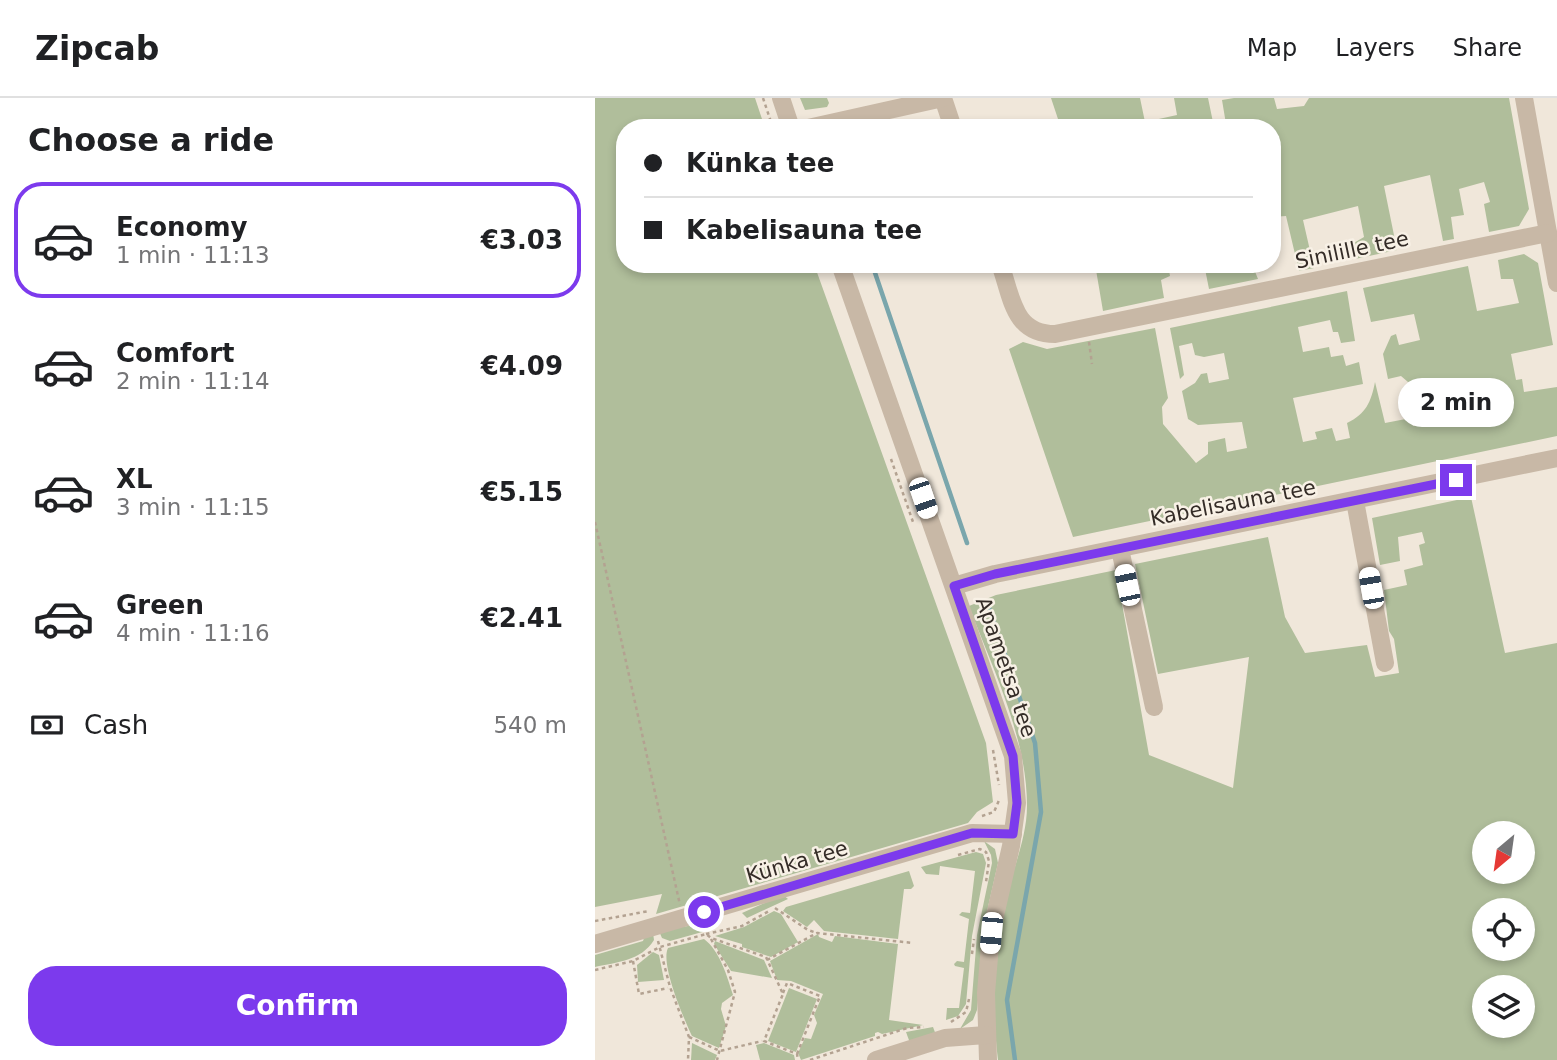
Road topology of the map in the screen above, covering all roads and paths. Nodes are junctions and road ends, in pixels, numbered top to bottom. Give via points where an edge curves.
1 (763, 98) edge
2 (781, 98) edge
3 (943, 98) edge
4 (1524, 98) edge
5 (770, 119) edge
6 (788, 119) edge
7 (849, 119) edge
8 (950, 119) edge
9 (1548, 233) junction
10 (843, 273) edge
11 (1003, 273) edge
12 (1557, 283) edge
13 (1088, 339) dead end
14 (1092, 363) dead end
15 (1557, 458) edge
16 (1355, 501) junction
17 (595, 522) edge
18 (1120, 549) junction
19 (954, 586) junction
20 (1385, 663) dead end
21 (1154, 707) dead end
22 (992, 744) dead end
23 (1013, 834) junction
24 (980, 840) junction
25 (957, 855) dead end
26 (985, 886) dead end
27 (774, 902) junction
28 (683, 919) junction
29 (595, 921) edge
30 (654, 927) junction
31 (595, 930) edge
32 (975, 931) dead end
33 (817, 933) junction
34 (706, 934) junction
35 (618, 937) junction
36 (711, 938) junction
37 (913, 943) dead end
38 (595, 944) edge
39 (660, 947) junction
40 (972, 956) dead end
41 (767, 960) junction
42 (633, 961) junction
43 (595, 970) edge
44 (670, 988) junction
45 (783, 994) junction
46 (970, 994) dead end
47 (950, 1022) dead end
48 (930, 1027) dead end
49 (986, 1035) junction
50 (689, 1037) junction
51 (764, 1041) junction
52 (720, 1051) junction
53 (797, 1054) junction
54 (688, 1060) edge
55 (717, 1060) edge
56 (799, 1060) edge
57 (810, 1060) edge
58 (876, 1060) edge
59 (988, 1060) edge

1 - 5 path
2 - 6 street
3 - 7 street
3 - 8 street
4 - 9 street
9 - 11 street, Sinilille tee via 1055,334 1040,334 1019,319
9 - 12 street
10 - 19 street, Apametsa tee
13 - 14 path
15 - 16 street, Kabelisauna tee
16 - 18 street, Kabelisauna tee
16 - 20 street
17 - 28 path
18 - 19 street, Kabelisauna tee
18 - 21 street
19 - 23 street, Apametsa tee via 1013,756 1017,803
22 - 24 path via 1000,799 994,812 979,817
23 - 24 street, Künka tee
23 - 49 street, Apametsa tee via 991,933
24 - 25 path
24 - 26 path via 989,861
24 - 27 street, Künka tee
27 - 28 street, Künka tee
27 - 30 street via 709,920
27 - 33 path
27 - 34 path via 742,926
28 - 30 street, Künka tee
29 - 30 path via 649,910
30 - 35 street, Künka tee
30 - 39 path
31 - 35 street
32 - 40 path
33 - 37 path
33 - 41 path
34 - 36 path
34 - 39 path
35 - 38 street, Künka tee
36 - 41 path
36 - 52 path via 736,992
39 - 42 path
39 - 44 path
41 - 45 path
42 - 43 path
42 - 44 path via 639,994
44 - 50 path
45 - 51 path
45 - 53 path via 787,983 820,996
46 - 47 path via 966,1012
48 - 57 path via 907,1028
49 - 58 street via 945,1038
49 - 59 street, Apametsa tee
50 - 52 path
50 - 54 path
51 - 52 path
51 - 53 path
52 - 55 path
53 - 56 path

